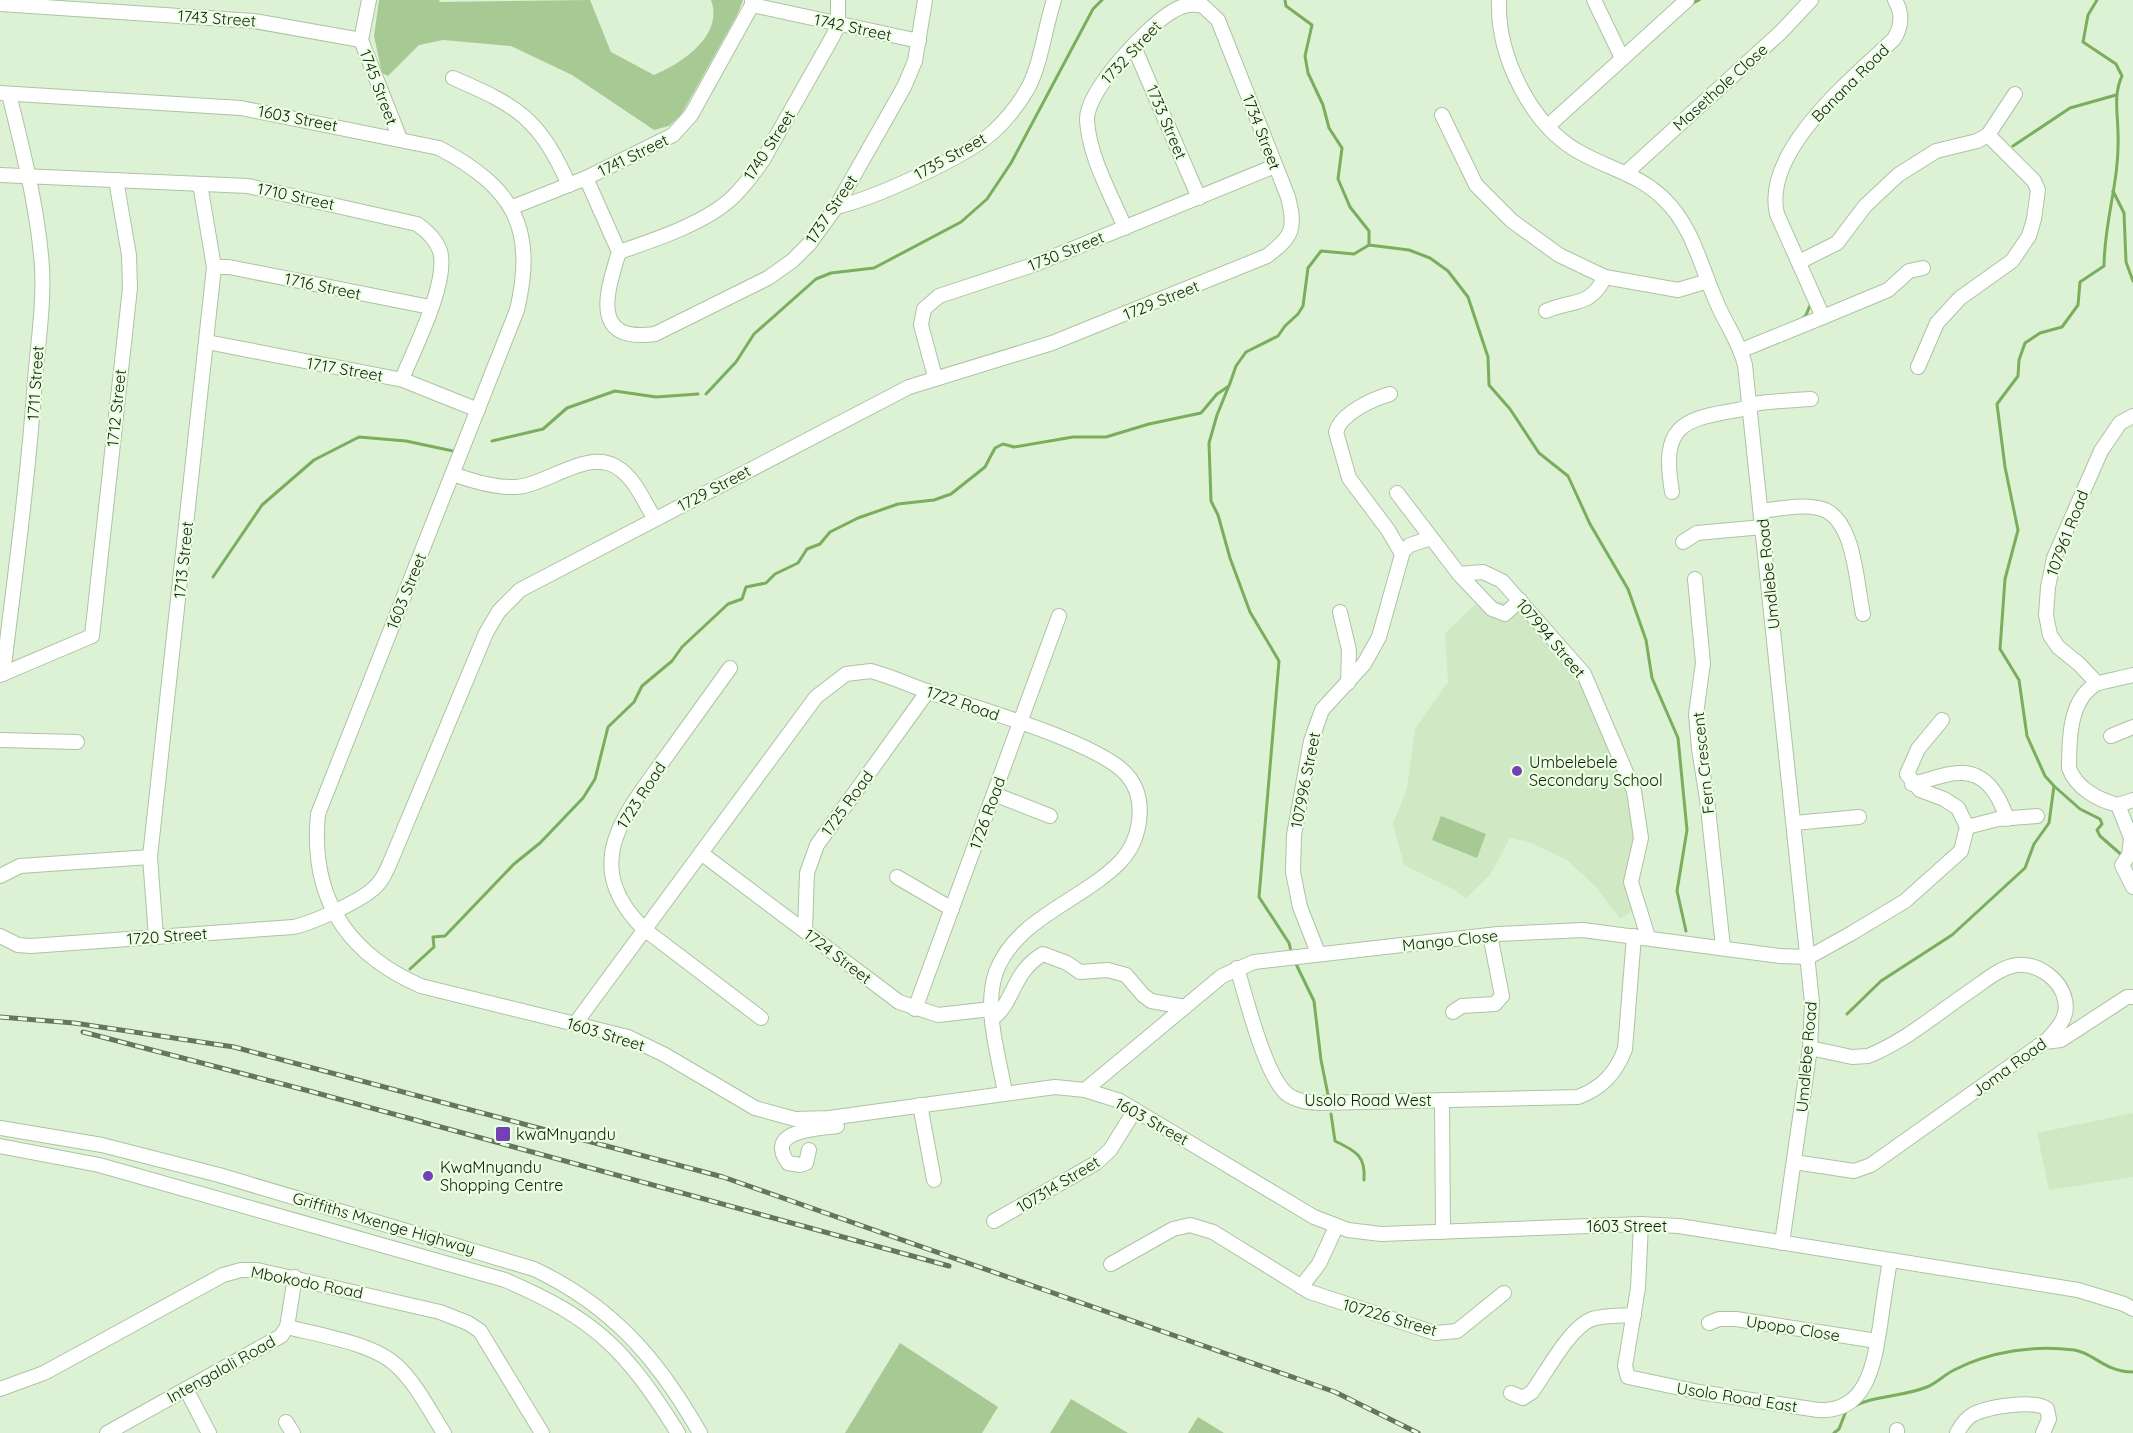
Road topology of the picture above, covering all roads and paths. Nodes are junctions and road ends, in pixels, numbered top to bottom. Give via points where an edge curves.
1 (369, 0) edge
2 (838, 0) edge
3 (925, 0) edge
4 (1054, 0) edge
5 (1499, 0) edge
6 (1594, 0) edge
7 (1688, 0) edge
8 (1811, 0) edge
9 (1895, 0) edge
10 (752, 3) edge
11 (0, 4) edge
12 (67, 4) edge
13 (1203, 6) joint
14 (145, 7) edge
15 (838, 25) junction
16 (361, 40) junction
17 (919, 41) junction
18 (1134, 46) junction
19 (1622, 58) junction
20 (453, 78) dead end
21 (5, 93) edge
22 (2015, 94) dead end
23 (1442, 116) dead end
24 (1548, 126) junction
25 (1988, 135) junction
26 (400, 139) junction
27 (1275, 166) junction
28 (1627, 172) junction
29 (0, 175) edge
30 (29, 177) junction
31 (586, 178) junction
32 (116, 180) junction
33 (200, 184) junction
34 (568, 185) junction
35 (1199, 198) junction
36 (513, 207) junction
37 (836, 207) junction
38 (1125, 228) junction
39 (619, 252) junction
40 (1267, 256) joint
41 (1799, 262) junction
42 (214, 267) junction
43 (1923, 268) dead end
44 (1605, 277) junction
45 (1708, 281) junction
46 (430, 307) junction
47 (1546, 311) dead end
48 (1823, 317) junction
49 (207, 342) junction
50 (1742, 350) junction
51 (1918, 368) dead end
52 (935, 377) junction
53 (402, 380) junction
54 (1390, 394) dead end
55 (1811, 399) dead end
56 (1751, 406) junction
57 (478, 410) junction
58 (2133, 416) edge
59 (453, 474) junction
60 (1672, 492) dead end
61 (1397, 493) dead end
62 (1761, 511) junction
63 (655, 519) junction
64 (1763, 527) junction
65 (1431, 538) junction
66 (1683, 542) dead end
67 (1402, 554) junction
68 (1459, 573) junction
69 (1695, 579) dead end
70 (1520, 600) junction
71 (1340, 612) dead end
72 (1863, 614) dead end
73 (1059, 616) dead end
74 (730, 668) dead end
75 (1, 674) edge
76 (2133, 675) edge
77 (1348, 683) junction
78 (2097, 683) junction
79 (928, 692) junction
80 (1942, 720) dead end
81 (1020, 723) junction
82 (2133, 727) edge
83 (2111, 736) dead end
84 (0, 740) edge
85 (77, 742) dead end
86 (1912, 784) junction
87 (994, 794) junction
88 (2133, 800) edge
89 (2118, 805) junction
90 (1050, 816) dead end
91 (2037, 816) dead end
92 (1859, 817) dead end
93 (2007, 819) junction
94 (1794, 824) junction
95 (1967, 827) junction
96 (2132, 841) edge
97 (701, 853) junction
98 (150, 857) junction
99 (0, 876) edge
100 (897, 877) dead end
101 (2133, 886) edge
102 (952, 909) junction
103 (333, 911) junction
104 (644, 929) junction
105 (805, 930) junction
106 (1490, 935) junction
107 (0, 936) edge
108 (156, 937) junction
109 (1641, 937) junction
110 (1722, 947) junction
111 (1318, 953) junction
112 (1809, 957) junction
113 (1237, 968) junction
114 (2133, 997) edge
115 (1185, 1006) junction
116 (915, 1009) junction
117 (1454, 1012) dead end
118 (992, 1014) junction
119 (761, 1018) dead end
120 (575, 1024) junction
121 (2044, 1042) junction
122 (1810, 1048) junction
123 (1085, 1090) junction
124 (1005, 1094) junction
125 (1442, 1100) junction
126 (920, 1105) junction
127 (1135, 1110) junction
128 (878, 1111) junction
129 (0, 1128) edge
130 (0, 1146) edge
131 (810, 1150) dead end
132 (1794, 1162) junction
133 (934, 1180) dead end
134 (994, 1221) dead end
135 (1641, 1224) junction
136 (1336, 1227) junction
137 (1443, 1232) junction
138 (1782, 1244) junction
139 (1890, 1261) junction
140 (1111, 1264) dead end
141 (295, 1277) junction
142 (1301, 1287) junction
143 (1504, 1293) dead end
144 (2133, 1309) edge
145 (1634, 1315) junction
146 (1709, 1323) dead end
147 (287, 1327) junction
148 (1877, 1341) junction
149 (0, 1389) edge
150 (186, 1389) junction
151 (1511, 1393) dead end
152 (107, 1433) edge
153 (209, 1433) edge
154 (444, 1433) edge
155 (543, 1433) edge
156 (678, 1433) edge
157 (700, 1433) edge
158 (1957, 1433) edge
159 (2043, 1433) edge

1 - 16 street, 1745 Street
2 - 15 street, 1740 Street
3 - 17 street, 1737 Street
4 - 37 street, 1735 Street via 1029,86 993,132 974,147 910,178 853,204
5 - 24 street, Umdlebe Road via 1501,36 1512,66 1526,97
6 - 19 street
7 - 19 street
8 - 28 street, Masethole Close
9 - 41 street, Banana Road via 1901,23 1894,39 1813,118 1778,181 1774,203
10 - 15 street, 1742 Street
10 - 31 street, 1741 Street via 682,128 666,140
11 - 12 street, 1743 Street
12 - 14 street, 1743 Street
13 - 18 street, 1732 Street via 1190,4 1173,11
13 - 27 street, 1734 Street via 1218,20
14 - 16 street, 1743 Street
15 - 17 street, 1742 Street
15 - 39 street, 1740 Street via 763,160 733,198 692,222
16 - 26 street, 1745 Street
17 - 37 street, 1737 Street via 904,87
18 - 35 street, 1733 Street
18 - 38 street, 1732 Street via 1099,86 1087,111 1093,153
19 - 24 street
20 - 34 street via 519,110 548,143
21 - 26 street, 1603 Street via 241,108
21 - 30 street, 1711 Street
22 - 25 street
23 - 44 street via 1476,185 1536,240
24 - 28 street, Umdlebe Road via 1582,154
25 - 41 street via 1936,152 1898,175 1865,206 1837,243
25 - 51 street via 2034,181 2038,190 2029,236 2012,261 1960,298 1937,323
26 - 36 street, 1603 Street via 439,148 467,163
27 - 35 street, 1730 Street
27 - 40 street, 1734 Street via 1288,197 1293,225 1288,238
28 - 45 street, Umdlebe Road via 1665,199 1682,220
29 - 30 street, 1710 Street
30 - 32 street, 1710 Street
30 - 75 street, 1711 Street via 39,232 42,286 29,470
31 - 34 street, 1741 Street
31 - 39 street
32 - 33 street, 1710 Street
32 - 75 street, 1712 Street via 129,255 130,288 92,636
33 - 42 street, 1713 Street
33 - 46 street, 1710 Street via 248,186 417,224 430,234 441,258 439,285
34 - 36 street, 1741 Street
35 - 38 street, 1730 Street
36 - 57 street, 1603 Street via 524,247 523,286 518,310
37 - 39 street, 1737 Street via 810,243 768,278 655,334 642,336 619,328 606,311 607,290
38 - 52 street, 1730 Street via 931,301 924,309 921,325
40 - 52 street, 1729 Street via 1052,343
41 - 48 street, Banana Road
42 - 46 street, 1716 Street
42 - 49 street, 1713 Street
43 - 48 street via 1909,271 1888,290
44 - 45 street via 1678,290
44 - 47 street via 1593,294
45 - 50 street, Umdlebe Road
46 - 53 street, 1710 Street
48 - 50 street
49 - 53 street, 1717 Street
49 - 98 street, 1713 Street
50 - 56 street, Umdlebe Road
52 - 63 street, 1729 Street
53 - 57 street, 1717 Street
54 - 67 street via 1356,410 1336,432 1349,477
55 - 56 street
56 - 60 street via 1707,414 1678,429 1670,451
56 - 62 street, Umdlebe Road
57 - 59 street, 1603 Street
58 - 78 street, 107961 Road via 2120,423 2101,451 2057,552 2048,587 2046,615 2050,635
59 - 63 street via 516,487 589,463 607,463 629,477
59 - 103 street, 1603 Street via 318,814 317,853 324,893
61 - 65 street
62 - 64 street, Umdlebe Road
62 - 72 street via 1816,507 1837,516 1848,538
63 - 103 street, 1729 Street via 533,582 499,611 486,633 381,881 372,891
64 - 66 street via 1697,533
64 - 94 street, Umdlebe Road
65 - 67 street via 1410,545
65 - 68 street
67 - 77 street, 107996 Street via 1379,637
68 - 70 street, 107994 Street via 1483,572 1502,581
68 - 70 street via 1497,613 1505,614
69 - 110 street, Fern Crescent via 1703,663 1697,726
70 - 109 street, 107994 Street via 1584,674 1630,778 1641,838 1631,882
71 - 77 street via 1349,650
73 - 81 street, 1726 Road
74 - 104 street, 1723 Road via 624,816 616,833 610,869 617,895
76 - 78 street
77 - 111 street, 107996 Street via 1317,719 1294,835 1295,887
78 - 89 street via 2076,709 2068,768 2087,791 2104,802
79 - 81 street, 1722 Road
79 - 97 street, 1722 Road via 890,676 861,670 846,674 825,688
79 - 105 street, 1725 Road via 817,845 807,873
80 - 86 street via 1913,757 1906,774
81 - 87 street, 1726 Road
81 - 118 street, 1722 Road via 1116,765 1126,773 1137,793 1140,818 1134,842 1121,861 1033,925 1011,946 996,973
82 - 83 street
84 - 85 street
86 - 93 street via 1967,773 1991,787
86 - 95 street via 1958,808
87 - 90 street
87 - 102 street, 1726 Road
88 - 89 street
89 - 96 street
91 - 93 street
92 - 94 street
93 - 95 street
94 - 112 street, Umdlebe Road
95 - 112 street via 1957,856 1905,901
96 - 101 street via 2122,865
97 - 104 street, 1722 Road
97 - 105 street, 1724 Street
98 - 99 street via 20,866
98 - 108 street, 1713 Street
100 - 102 street
102 - 116 street, 1726 Road
103 - 108 street, 1720 Street via 293,927
103 - 120 street, 1603 Street via 347,933 403,978 421,986
104 - 119 street, 1723 Road
104 - 120 street, 1722 Road
105 - 116 street, 1724 Street via 880,988
106 - 109 street, Mango Close via 1583,930
106 - 111 street, Mango Close
106 - 117 street via 1500,1001 1462,1006
107 - 108 street, 1720 Street via 18,945 32,946
109 - 110 street, Mango Close
109 - 125 street, Usolo Road West via 1625,1049 1602,1085 1578,1097
110 - 112 street, Mango Close
111 - 113 street, Mango Close
112 - 122 street, Umdlebe Road
113 - 115 street, Mango Close
113 - 125 street, Usolo Road West via 1264,1052 1287,1094 1319,1103
114 - 121 street via 2127,997 2061,1040
115 - 118 street via 1151,1001 1126,975 1108,970 1080,972 1043,954 1031,961 1001,1010
115 - 123 street, Mango Close
116 - 118 street, 1724 Street via 949,1015
118 - 124 street, 1722 Road
120 - 128 street, 1603 Street via 643,1043 735,1097 777,1116 813,1120
121 - 122 street, Joma Road via 2064,1020 2063,993 2046,973 2028,965 2016,965 1991,976 1868,1056 1852,1057
121 - 132 street, Joma Road via 1871,1165 1854,1171
122 - 132 street, Umdlebe Road
123 - 124 street, 1603 Street via 1054,1087
123 - 127 street, 1603 Street
124 - 126 street, 1603 Street
125 - 137 street, Usolo Road West
126 - 128 street, 1603 Street
126 - 133 street
127 - 134 street, 107314 Street via 1105,1155
127 - 136 street, 1603 Street
128 - 131 street via 842,1125 789,1135 784,1141 788,1163 800,1166
129 - 157 street, Griffiths Mxenge Highway via 102,1145 219,1175 534,1269 590,1300 636,1341 668,1380
130 - 156 street, Griffiths Mxenge Highway via 99,1165 506,1280 549,1299 594,1326 641,1377
132 - 138 street, Umdlebe Road
135 - 137 street, 1603 Street
135 - 138 street, 1603 Street
135 - 145 street, Usolo Road East
136 - 137 street, 1603 Street via 1381,1234
136 - 142 street via 1319,1264
138 - 139 street, 1603 Street
139 - 144 street, 1603 Street via 2078,1290
139 - 148 street, Usolo Road East
140 - 142 street, 107226 Street via 1173,1229 1190,1225 1213,1232
141 - 147 street, Intengalali Road
141 - 149 street, Mbokodo Road via 257,1270 223,1275 45,1373
141 - 155 street, Mbokodo Road via 440,1312 468,1323 487,1340
142 - 143 street, 107226 Street via 1442,1333 1463,1327
145 - 148 street, Usolo Road East via 1625,1366 1632,1379 1818,1410 1836,1408 1858,1395 1874,1365
145 - 151 street via 1602,1317 1584,1323 1532,1392 1522,1398
146 - 148 street, Upopo Close via 1736,1319
147 - 150 street, Intengalali Road via 272,1343
147 - 154 street via 363,1347 395,1364
150 - 152 street, Intengalali Road
150 - 153 street
158 - 159 street via 1964,1422 1980,1412 2031,1403 2043,1406 2049,1414

